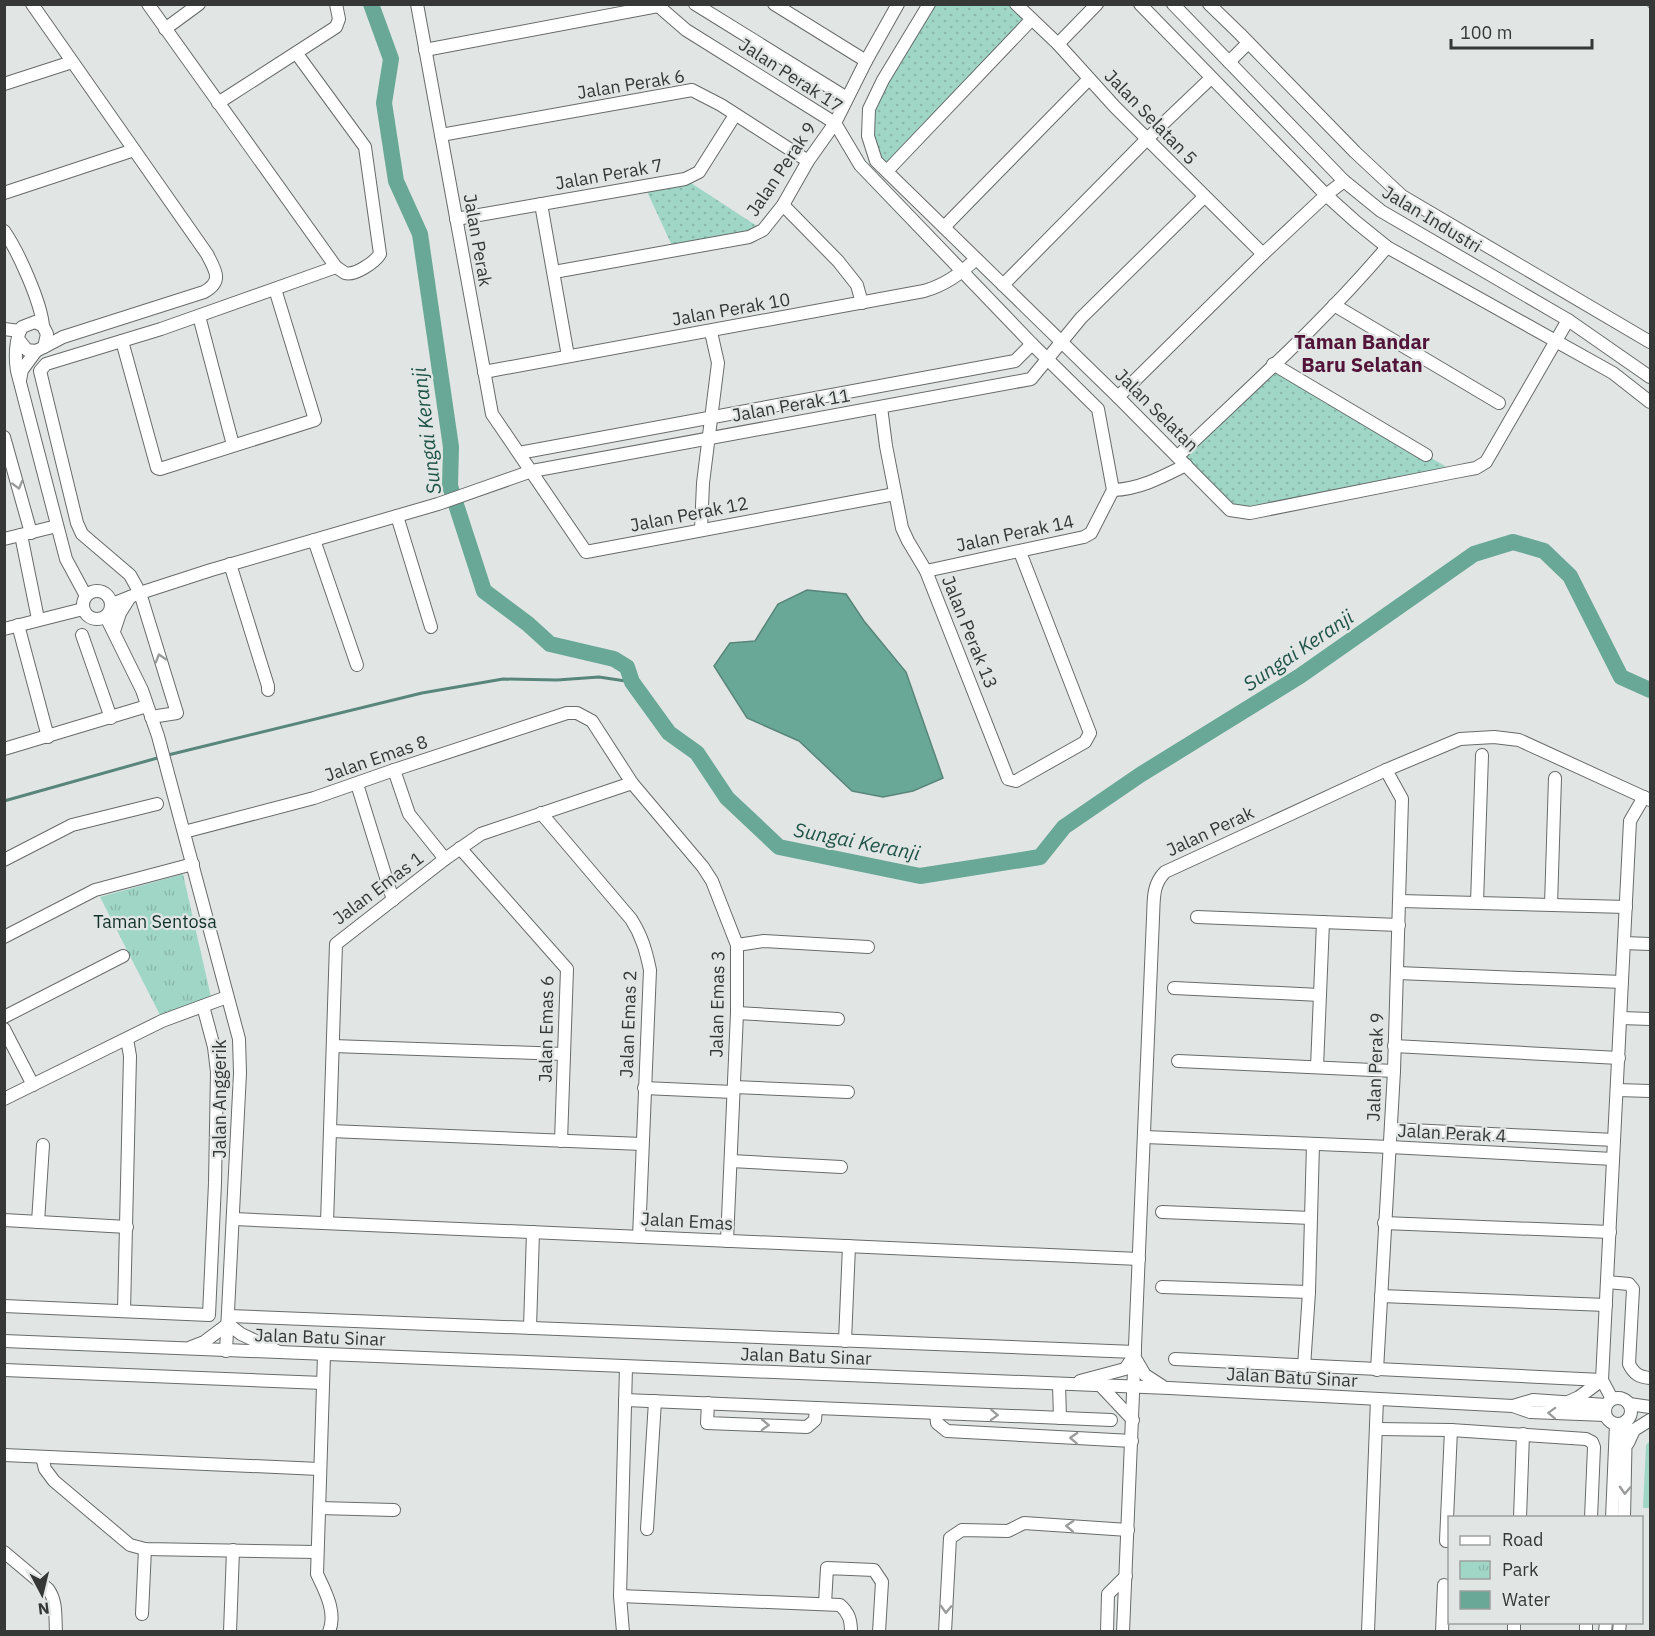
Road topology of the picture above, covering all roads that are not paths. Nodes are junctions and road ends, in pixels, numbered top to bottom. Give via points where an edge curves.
1 (32, 4) edge
2 (148, 4) edge
3 (199, 4) edge
4 (336, 4) edge
5 (417, 4) edge
6 (695, 4) edge
7 (774, 4) edge
8 (898, 4) edge
9 (929, 4) edge
10 (1016, 4) edge
11 (1097, 4) edge
12 (1140, 4) edge
13 (1173, 4) edge
14 (657, 5) edge
15 (1209, 5) edge
16 (1031, 20) junction
17 (165, 29) junction
18 (1248, 43) junction
19 (1058, 44) junction
20 (425, 50) junction
21 (297, 54) junction
22 (866, 61) junction
23 (72, 62) junction
24 (1229, 62) junction
25 (1212, 78) junction
26 (1089, 79) junction
27 (4, 84) edge
28 (847, 98) junction
29 (218, 103) junction
30 (735, 115) junction
31 (835, 123) junction
32 (441, 135) junction
33 (1146, 139) junction
34 (134, 150) junction
35 (808, 161) junction
36 (887, 171) junction
37 (1344, 181) junction
38 (4, 193) edge
39 (1326, 195) junction
40 (1204, 197) junction
41 (541, 204) junction
42 (783, 205) junction
43 (456, 219) junction
44 (944, 227) junction
45 (4, 231) edge
46 (1387, 247) junction
47 (1263, 254) junction
48 (976, 259) junction
49 (336, 267) junction
50 (554, 272) junction
51 (962, 272) junction
52 (1003, 285) junction
53 (275, 289) junction
54 (33, 292) junction
55 (862, 303) junction
56 (1334, 305) junction
57 (199, 316) junction
58 (1568, 320) junction
59 (30, 322) junction
60 (4, 328) edge
61 (44, 328) junction
62 (711, 332) junction
63 (77, 333) junction
64 (19, 335) junction
65 (122, 340) junction
66 (1555, 340) junction
67 (1062, 342) junction
68 (1650, 342) edge
69 (1032, 344) junction
70 (40, 349) junction
71 (568, 356) junction
72 (1048, 360) junction
73 (1273, 364) junction
74 (484, 372) junction
75 (1650, 377) edge
76 (20, 381) junction
77 (1118, 397) junction
78 (1650, 402) edge
79 (1499, 403) dead end
80 (881, 407) junction
81 (712, 418) junction
82 (4, 437) edge
83 (708, 438) junction
84 (233, 446) junction
85 (519, 453) junction
86 (60, 455) junction
87 (1426, 455) dead end
88 (39, 459) junction
89 (1182, 460) junction
90 (532, 471) junction
91 (1113, 490) junction
92 (895, 494) junction
93 (397, 516) junction
94 (57, 526) junction
95 (701, 530) junction
96 (26, 534) junction
97 (4, 539) edge
98 (314, 540) junction
99 (1020, 552) junction
100 (230, 564) junction
101 (926, 571) junction
102 (135, 595) junction
103 (86, 596) junction
104 (112, 604) junction
105 (83, 609) junction
106 (106, 617) junction
107 (38, 619) junction
108 (18, 625) junction
109 (430, 627) dead end
110 (4, 629) edge
111 (114, 631) junction
112 (82, 635) dead end
113 (357, 665) dead end
114 (268, 690) dead end
115 (149, 712) junction
116 (577, 713) joint
117 (111, 718) junction
118 (48, 737) junction
119 (4, 749) edge
120 (1482, 755) dead end
121 (394, 770) junction
122 (1386, 770) junction
123 (1555, 778) dead end
124 (632, 783) junction
125 (357, 784) junction
126 (1647, 798) edge
127 (157, 804) dead end
128 (541, 813) junction
129 (184, 832) junction
130 (460, 848) junction
131 (445, 859) junction
132 (4, 860) edge
133 (193, 864) junction
134 (393, 900) junction
135 (1400, 901) junction
136 (1477, 903) junction
137 (1551, 905) junction
138 (1626, 907) junction
139 (1197, 917) dead end
140 (1323, 922) junction
141 (1399, 925) junction
142 (4, 937) edge
143 (1624, 943) junction
144 (1650, 944) edge
145 (737, 945) junction
146 (868, 947) dead end
147 (123, 956) dead end
148 (1398, 973) junction
149 (1622, 982) junction
150 (1174, 988) dead end
151 (1320, 995) junction
152 (227, 996) junction
153 (203, 1006) junction
154 (737, 1013) junction
155 (4, 1017) edge
156 (1621, 1018) junction
157 (838, 1019) dead end
158 (1650, 1019) edge
159 (4, 1029) edge
160 (127, 1039) junction
161 (333, 1046) junction
162 (1394, 1046) junction
163 (564, 1054) junction
164 (1619, 1058) junction
165 (1178, 1061) dead end
166 (1317, 1067) junction
167 (1394, 1071) junction
168 (33, 1085) junction
169 (644, 1088) junction
170 (733, 1090) junction
171 (1617, 1090) junction
172 (1650, 1091) edge
173 (848, 1092) dead end
174 (4, 1099) edge
175 (1391, 1129) junction
176 (331, 1131) junction
177 (1144, 1137) junction
178 (1614, 1140) junction
179 (561, 1141) junction
180 (642, 1144) junction
181 (1313, 1144) junction
182 (43, 1145) dead end
183 (1390, 1147) junction
184 (1613, 1159) junction
185 (731, 1161) junction
186 (841, 1167) dead end
187 (215, 1183) junction
188 (236, 1184) junction
189 (1161, 1212) dead end
190 (234, 1218) junction
191 (1311, 1218) junction
192 (4, 1220) edge
193 (38, 1222) junction
194 (327, 1223) junction
195 (1384, 1223) junction
196 (127, 1227) junction
197 (533, 1232) junction
198 (1610, 1232) junction
199 (639, 1237) junction
200 (727, 1241) junction
201 (849, 1246) junction
202 (1139, 1259) junction
203 (1607, 1282) junction
204 (1162, 1287) dead end
205 (1309, 1292) junction
206 (1381, 1296) junction
207 (1606, 1305) junction
208 (4, 1306) edge
209 (124, 1311) junction
210 (228, 1320) junction
211 (530, 1328) junction
212 (4, 1341) edge
213 (845, 1341) junction
214 (184, 1349) junction
215 (226, 1351) junction
216 (282, 1353) junction
217 (1134, 1354) junction
218 (324, 1355) junction
219 (1175, 1359) dead end
220 (1603, 1366) junction
221 (626, 1367) junction
222 (1304, 1367) junction
223 (4, 1370) edge
224 (1377, 1370) junction
225 (1650, 1378) edge
226 (1602, 1380) junction
227 (323, 1383) junction
228 (1063, 1384) junction
229 (1100, 1385) junction
230 (1134, 1387) junction
231 (1166, 1388) junction
232 (1377, 1399) junction
233 (625, 1400) junction
234 (655, 1401) junction
235 (1566, 1402) junction
236 (1628, 1402) junction
237 (708, 1403) junction
238 (1513, 1406) junction
239 (1650, 1407) edge
240 (816, 1408) junction
241 (1604, 1408) junction
242 (936, 1413) junction
243 (1060, 1418) junction
244 (1650, 1419) edge
245 (1111, 1420) dead end
246 (1133, 1420) junction
247 (1623, 1421) junction
248 (1377, 1429) junction
249 (1451, 1430) junction
250 (1522, 1434) junction
251 (1132, 1441) junction
252 (1621, 1446) junction
253 (4, 1455) edge
254 (42, 1457) junction
255 (319, 1469) junction
256 (319, 1508) junction
257 (394, 1510) dead end
258 (1520, 1516) edge
259 (1591, 1516) edge
260 (1612, 1516) edge
261 (1624, 1516) edge
262 (647, 1529) dead end
263 (1128, 1530) junction
264 (1446, 1541) dead end
265 (145, 1549) junction
266 (233, 1550) junction
267 (4, 1552) edge
268 (317, 1552) junction
269 (1126, 1576) junction
270 (1444, 1585) dead end
271 (620, 1596) junction
272 (825, 1604) junction
273 (142, 1614) dead end
274 (56, 1632) edge
275 (230, 1632) edge
276 (329, 1632) edge
277 (623, 1632) edge
278 (851, 1632) edge
279 (879, 1632) edge
280 (945, 1632) edge
281 (1107, 1632) edge
282 (1123, 1632) edge
283 (1368, 1632) edge
284 (1442, 1632) edge

1 - 23 street
2 - 17 street
3 - 17 street
4 - 21 street via 336,27
5 - 20 street, Jalan Perak
6 - 28 street
7 - 22 street
8 - 22 street, Jalan Perak 9
9 - 36 street, Jalan Selatan via 869,109 868,136 876,161
10 - 16 street, Jalan Selatan 5
11 - 19 street
12 - 25 street
13 - 24 street, Jalan Industri
14 - 20 street
14 - 31 street, Jalan Perak 17 via 686,30
15 - 18 street, Jalan Industri
16 - 19 street, Jalan Selatan 5
16 - 36 street
17 - 29 street
18 - 24 street
18 - 68 street, Jalan Industri via 1402,196
19 - 26 street, Jalan Selatan 5
20 - 32 street, Jalan Perak
21 - 29 street
21 - 49 street via 365,147 380,249 378,259 354,273
22 - 28 street, Jalan Perak 9
23 - 27 street
23 - 34 street
24 - 37 street, Jalan Industri
25 - 33 street
25 - 39 street
26 - 33 street, Jalan Selatan 5
26 - 44 street
28 - 31 street, Jalan Perak 9
29 - 49 street
30 - 32 street, Jalan Perak 6 via 692,90
30 - 35 street, Jalan Perak 6
30 - 41 street, Jalan Perak 7 via 699,172 686,179
31 - 35 street, Jalan Perak 9
31 - 51 street, Jalan Perak 17 via 860,165
32 - 43 street, Jalan Perak
33 - 40 street, Jalan Selatan 5
33 - 52 street
34 - 38 street
34 - 63 street via 207,254 216,282 204,292
35 - 42 street, Jalan Perak 9
36 - 44 street, Jalan Selatan
37 - 39 street
37 - 58 street, Jalan Industri via 1381,211
39 - 46 street
39 - 47 street
40 - 47 street, Jalan Selatan 5
40 - 67 street, Jalan Perak 11 via 1081,318
41 - 43 street, Jalan Perak 7
41 - 50 street
42 - 50 street, Jalan Perak 9 via 763,230 749,237
42 - 55 street via 838,261 857,285
43 - 74 street, Jalan Perak
44 - 48 street, Jalan Selatan
45 - 54 street via 14,245
46 - 56 street
46 - 66 street
47 - 77 street
48 - 51 street, Jalan Perak 10
48 - 52 street, Jalan Selatan
49 - 53 street
50 - 71 street
51 - 55 street, Jalan Perak 10 via 941,286
51 - 69 street, Jalan Perak 17
52 - 67 street, Jalan Selatan
53 - 57 street
53 - 84 street via 315,420
54 - 59 street
54 - 61 street
55 - 62 street, Jalan Perak 10
56 - 73 street
56 - 79 street
57 - 65 street
57 - 84 street
58 - 66 street, Jalan Selatan
58 - 75 street, Jalan Industri
59 - 61 street
59 - 64 street
60 - 64 street
61 - 63 street
61 - 70 street via 48,338
62 - 71 street, Jalan Perak 10
62 - 81 street via 718,363
63 - 70 street
64 - 70 street via 27,350
64 - 76 street via 15,358
65 - 84 street via 157,468
65 - 86 street via 46,364 40,370
66 - 78 street via 1612,373
66 - 89 street, Jalan Selatan via 1492,453 1476,468 1250,513 1230,510
67 - 72 street, Jalan Perak 11
67 - 77 street, Jalan Selatan
69 - 72 street, Jalan Perak 17
69 - 81 street, Jalan Perak 11 via 1015,361
70 - 76 street via 22,370
71 - 74 street, Jalan Perak 10
72 - 80 street, Jalan Perak 11 via 1031,379
72 - 91 street via 1098,409
73 - 87 street
73 - 89 street
74 - 85 street, Jalan Perak via 492,414
76 - 88 street
77 - 89 street, Jalan Selatan
80 - 83 street, Jalan Perak 11
80 - 92 street, Jalan Perak 13
81 - 83 street
81 - 85 street, Jalan Perak 11
82 -> 96 street
83 - 90 street, Jalan Perak 11
83 - 95 street
85 - 90 street, Jalan Perak
86 - 88 street
86 - 102 street via 82,534 130,575
88 - 94 street
89 - 91 street via 1155,481
90 - 93 street, Jalan Perak 11
90 - 95 street, Jalan Perak 12 via 586,552
91 - 99 street, Jalan Perak 14 via 1091,533
92 - 95 street, Jalan Perak 12
92 - 101 street, Jalan Perak 13 via 902,528
93 - 98 street, Jalan Perak 11
93 - 109 street
94 - 96 street
94 - 103 street via 66,559
96 - 97 street
96 - 107 street
98 - 100 street, Jalan Perak 11
98 - 113 street
99 - 101 street, Jalan Perak 14
99 - 101 street, Jalan Perak 13 via 1089,738 1016,781 1008,779
100 - 102 street, Jalan Perak 11
100 - 114 street
102 - 104 street, Jalan Perak 11
102 - 111 street via 120,613
115 -> 102 street via 177,713
103 - 104 street via 99,591 108,595
103 - 105 street
104 - 106 street
105 - 106 street via 92,619
105 - 107 street
106 - 111 street, Jalan Anggerik
107 - 108 street
108 - 110 street
108 - 118 street
111 - 115 street, Jalan Anggerik
112 - 117 street
115 - 117 street
115 - 129 street, Jalan Anggerik
116 - 121 street, Jalan Emas 8
116 - 124 street, Jalan Emas 3 via 592,721
117 - 118 street
118 - 119 street
120 - 136 street
121 - 125 street, Jalan Emas 8
121 - 131 street via 410,814
122 - 126 street, Jalan Perak via 1460,739 1494,737 1519,740
122 - 135 street, Jalan Perak 9 via 1402,799
122 - 177 street, Jalan Perak via 1165,872 1157,880
123 - 137 street
124 - 128 street, Jalan Emas 1
124 - 145 street, Jalan Emas 3 via 703,867
125 - 129 street, Jalan Emas 8
125 - 134 street
126 - 138 street via 1630,821
127 - 132 street via 72,825
128 - 130 street, Jalan Emas 1 via 481,834
128 - 169 street, Jalan Emas 2 via 640,934 650,970
129 - 133 street, Jalan Anggerik
130 - 131 street, Jalan Emas 1
130 - 163 street, Jalan Emas 6 via 567,969
131 - 134 street, Jalan Emas 1
133 - 142 street via 95,890
133 - 152 street, Jalan Anggerik
134 - 161 street, Jalan Emas 1 via 336,944
135 - 136 street
135 - 141 street, Jalan Perak 9
136 - 137 street
137 - 138 street
138 - 143 street
139 - 140 street
140 - 141 street
140 - 151 street
141 - 148 street, Jalan Perak 9
143 - 144 street
143 - 149 street
145 - 146 street via 764,941
145 - 154 street, Jalan Emas 3
147 - 155 street
148 - 149 street
148 - 162 street, Jalan Perak 9
149 - 156 street
150 - 151 street
151 - 166 street
152 - 153 street
152 - 188 street, Jalan Anggerik via 235,1019 240,1057
153 - 160 street
153 - 187 street via 216,1072
154 - 157 street
154 - 170 street, Jalan Emas 3
156 - 158 street
156 - 164 street
159 - 168 street
160 - 168 street
160 - 196 street
161 - 163 street
161 - 176 street, Jalan Emas 1
162 - 164 street
162 - 167 street, Jalan Perak 9
163 - 179 street, Jalan Emas 6
164 - 171 street
165 - 166 street
166 - 167 street
167 - 175 street, Jalan Perak 9
168 - 174 street
169 - 170 street
169 - 180 street, Jalan Emas 2
170 - 173 street
170 - 185 street, Jalan Emas 3
171 - 172 street
171 - 178 street
175 - 178 street, Jalan Perak 4
175 - 183 street, Jalan Perak 9
176 - 179 street
176 - 194 street, Jalan Emas 1
177 - 181 street, Jalan Perak 4
177 - 202 street, Jalan Perak
178 - 184 street
179 - 180 street
180 - 199 street, Jalan Emas 2
181 - 183 street, Jalan Perak 4
181 - 191 street
182 - 193 street
183 - 184 street, Jalan Perak 4
183 - 195 street, Jalan Perak 9
184 - 198 street
185 - 186 street
185 - 200 street, Jalan Emas 3
187 - 188 street
187 - 209 street via 209,1315
188 - 190 street, Jalan Anggerik
189 - 191 street
190 - 194 street, Jalan Emas
190 - 210 street, Jalan Anggerik
191 - 205 street
192 - 193 street
193 - 196 street
194 - 197 street, Jalan Emas
195 - 198 street
195 - 206 street, Jalan Perak 9
196 - 209 street
197 - 199 street, Jalan Emas
197 - 211 street
198 - 203 street
199 - 200 street, Jalan Emas
200 - 201 street, Jalan Emas
201 - 202 street, Jalan Emas
201 - 213 street
202 - 217 street, Jalan Perak
203 - 207 street
203 - 225 street via 1629,1284 1632,1289 1629,1364 1638,1376
204 - 205 street
205 - 222 street
206 - 207 street
206 - 224 street, Jalan Perak 9
207 - 220 street
208 - 209 street
210 - 211 street
210 - 214 street via 204,1342
210 - 215 street, Jalan Anggerik
210 - 216 street via 241,1334
211 - 213 street
212 - 214 street, Jalan Batu Sinar
213 - 217 street
214 - 215 street, Jalan Batu Sinar
215 - 216 street, Jalan Batu Sinar
216 - 218 street, Jalan Batu Sinar
217 - 228 street via 1125,1369
217 - 230 street, Jalan Perak
217 - 231 street via 1145,1375
218 - 221 street, Jalan Batu Sinar
218 - 227 street
219 - 222 street, Jalan Batu Sinar
220 - 226 street
220 - 236 street
221 - 228 street, Jalan Batu Sinar
221 - 233 street
222 - 224 street, Jalan Batu Sinar
223 - 227 street
224 - 226 street, Jalan Batu Sinar
226 - 235 street
226 - 241 street
227 - 255 street
228 - 229 street, Jalan Batu Sinar
228 - 243 street
229 - 230 street, Jalan Batu Sinar
229 - 246 street
230 - 231 street, Jalan Batu Sinar
230 - 246 street, Jalan Perak
231 - 232 street, Jalan Batu Sinar
231 - 246 street via 1145,1397
232 - 238 street, Jalan Batu Sinar
232 - 248 street
233 - 234 street
233 - 271 street
234 - 237 street
234 - 262 street
235 - 238 street via 1533,1400
235 - 241 street
236 - 239 street
236 - 241 street via 1619,1398
236 - 247 street via 1631,1411
237 - 240 street
237 -> 240 street via 707,1422 807,1427 814,1422
241 -> 238 street, Jalan Batu Sinar via 1530,1412
240 - 242 street
241 - 247 street via 1610,1422
241 - 252 street via 1605,1423
242 -> 243 street
251 -> 242 street via 947,1431 937,1423
243 - 245 street
244 - 247 street
244 - 252 street
246 - 251 street, Jalan Perak
247 - 252 street
248 - 249 street
248 - 283 street
249 - 250 street
249 - 264 street
250 - 258 street
250 - 259 street via 1592,1442
251 - 263 street, Jalan Perak
252 - 260 street
252 -> 261 street
253 - 254 street
254 - 255 street
254 - 265 street via 54,1481 130,1545
255 - 256 street
256 - 257 street
256 - 268 street
263 - 269 street, Jalan Perak
263 -> 280 street via 1024,1523 1008,1531 962,1530 950,1538
265 - 266 street
265 - 273 street
266 - 268 street
266 - 275 street
267 - 274 street via 53,1595
268 - 276 street via 316,1574 330,1601
269 - 281 street via 1108,1594
269 - 282 street, Jalan Perak
270 - 284 street
271 - 272 street
271 - 277 street
272 - 278 street via 840,1605 847,1612
272 - 279 street via 827,1568 873,1570 882,1582

